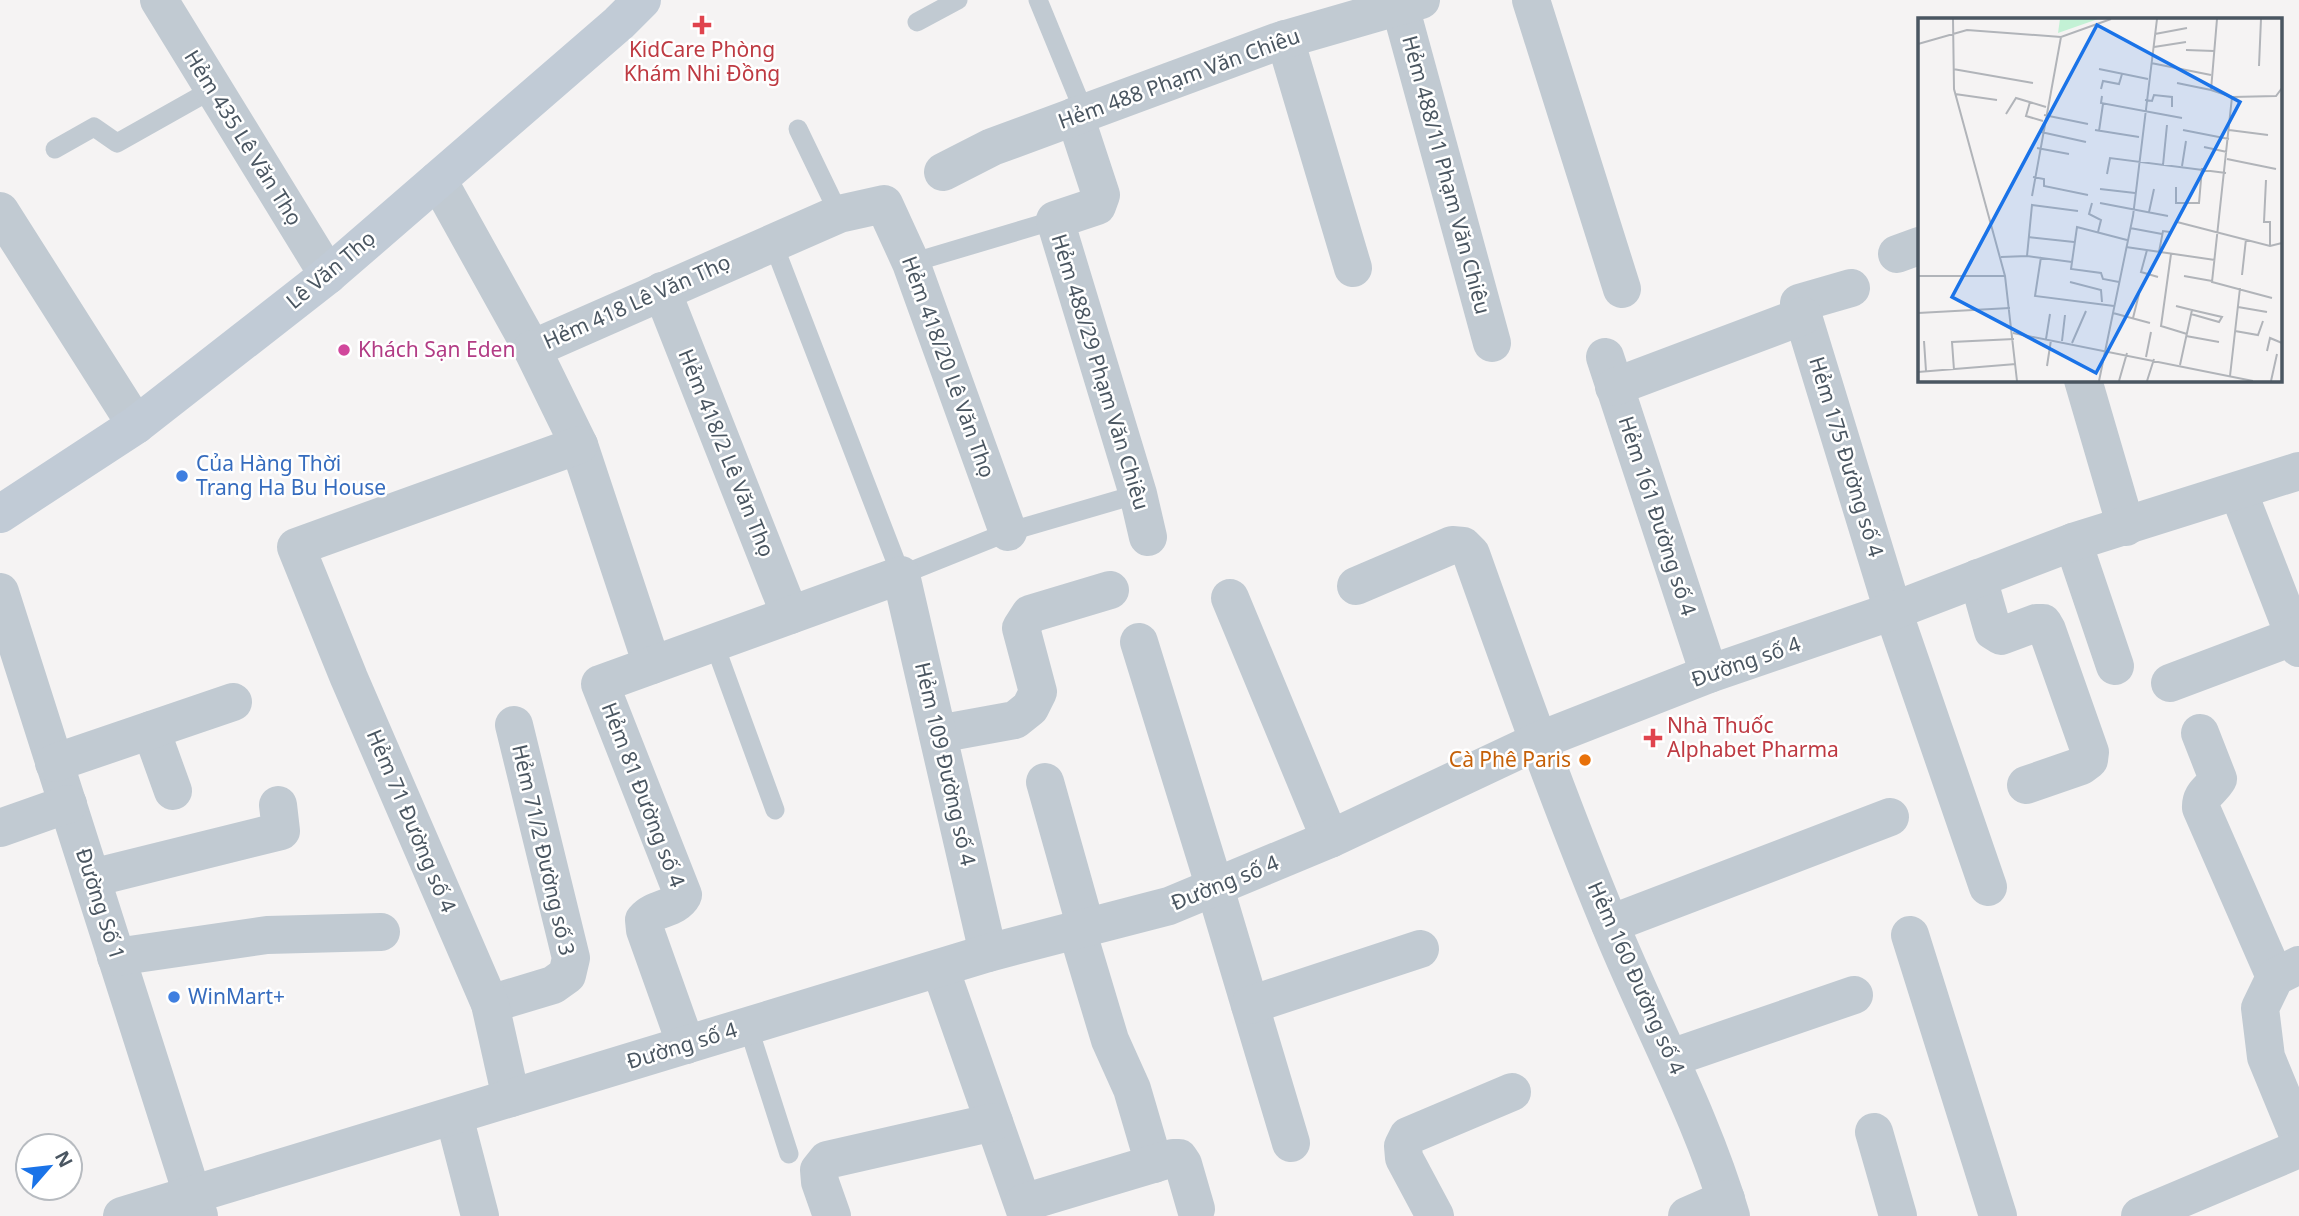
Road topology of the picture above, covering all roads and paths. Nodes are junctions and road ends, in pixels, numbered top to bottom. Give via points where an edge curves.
1 (159, 0) edge
2 (958, 0) edge
3 (1038, 0) edge
4 (1531, 0) edge
5 (1410, 3) edge
6 (624, 8) edge
7 (917, 22) dead end
8 (1285, 39) junction
9 (213, 89) junction
10 (1079, 114) junction
11 (798, 129) dead end
12 (55, 149) dead end
13 (943, 172) dead end
14 (438, 180) junction
15 (884, 204) joint
16 (0, 211) edge
17 (839, 214) junction
18 (1055, 220) junction
19 (773, 243) junction
20 (911, 263) junction
21 (1353, 268) dead end
22 (328, 275) junction
23 (1851, 288) dead end
24 (1622, 289) dead end
25 (662, 291) junction
26 (1801, 309) junction
27 (1492, 343) dead end
28 (532, 349) junction
29 (2083, 382) edge
30 (136, 425) junction
31 (579, 445) junction
32 (2299, 471) edge
33 (2238, 491) junction
34 (1138, 494) junction
35 (0, 514) edge
36 (2126, 527) junction
37 (1008, 532) junction
38 (1147, 537) dead end
39 (2073, 542) junction
40 (901, 575) junction
41 (1978, 578) junction
42 (1356, 586) dead end
43 (1110, 590) dead end
44 (0, 592) edge
45 (1230, 598) dead end
46 (1893, 611) junction
47 (790, 615) junction
48 (1139, 642) dead end
49 (2297, 642) edge
50 (714, 643) junction
51 (652, 665) junction
52 (2115, 666) dead end
53 (1709, 674) junction
54 (2170, 682) dead end
55 (233, 702) dead end
56 (514, 725) dead end
57 (151, 730) junction
58 (2200, 733) dead end
59 (938, 734) junction
60 (1538, 741) junction
61 (54, 763) junction
62 (1045, 782) dead end
63 (2026, 785) dead end
64 (173, 791) dead end
65 (68, 804) junction
66 (278, 805) dead end
67 (775, 810) dead end
68 (1890, 817) dead end
69 (0, 828) edge
70 (1330, 839) junction
71 (92, 878) junction
72 (1988, 887) dead end
73 (1215, 888) junction
74 (1610, 925) junction
75 (1082, 929) junction
76 (381, 932) dead end
77 (1910, 935) dead end
78 (1420, 949) dead end
79 (988, 953) junction
80 (116, 957) junction
81 (940, 968) junction
82 (2287, 971) edge
83 (1854, 995) dead end
84 (491, 1004) junction
85 (1250, 1005) junction
86 (748, 1026) junction
87 (687, 1045) junction
88 (1671, 1058) junction
89 (1512, 1093) dead end
90 (511, 1098) junction
91 (454, 1116) junction
92 (994, 1122) junction
93 (1874, 1132) dead end
94 (2299, 1137) edge
95 (1291, 1143) dead end
96 (2299, 1150) edge
97 (789, 1154) dead end
98 (1154, 1164) junction
99 (196, 1206) edge
100 (1729, 1208) edge
101 (1196, 1209) dead end
102 (1025, 1210) edge
103 (122, 1216) edge
104 (480, 1216) edge
105 (832, 1216) edge
106 (1435, 1216) edge
107 (1687, 1216) edge
108 (1898, 1216) edge
109 (1998, 1216) edge
110 (2140, 1216) edge

1 - 9 street, Hẻm 435 Lê Văn Thọ
2 - 7 lane
3 - 10 lane
4 - 24 street
5 - 8 street, Hẻm 488 Phạm Văn Chiêu
5 - 27 street, Hẻm 488/11 Phạm Văn Chiêu
6 - 14 main road, Lê Văn Thọ
8 - 10 street, Hẻm 488 Phạm Văn Chiêu
8 - 21 street
9 - 12 lane via 117,143 94,127
9 - 22 street, Hẻm 435 Lê Văn Thọ
10 - 13 street, Hẻm 488 Phạm Văn Chiêu via 992,147
10 - 18 street, Hẻm 488/29 Phạm Văn Chiêu via 1101,195 1097,206
11 - 17 lane
14 - 22 main road, Lê Văn Thọ
14 - 28 street, Hẻm 418 Lê Văn Thọ
15 - 17 street, Hẻm 418 Lê Văn Thọ
15 - 20 street, Hẻm 418/20 Lê Văn Thọ
16 - 30 street
17 - 19 street, Hẻm 418 Lê Văn Thọ
18 - 20 lane
18 - 34 street, Hẻm 488/29 Phạm Văn Chiêu
19 - 25 street, Hẻm 418 Lê Văn Thọ
19 - 40 lane
20 - 37 street, Hẻm 418/20 Lê Văn Thọ
22 - 30 main road, Lê Văn Thọ
23 - 26 street
25 - 28 street, Hẻm 418 Lê Văn Thọ
25 - 47 street, Hẻm 418/2 Lê Văn Thọ
26 - 46 street, Hẻm 175 Đường số 4
26 - 53 street, Hẻm 161 Đường số 4 via 1609,372
28 - 31 street
29 - 36 street
30 - 35 main road, Lê Văn Thọ
31 - 51 street
31 - 84 street, Hẻm 71 Đường số 4 via 296,547
32 - 33 street, Đường số 4
33 - 36 street, Đường số 4
33 - 49 street
34 - 37 lane
34 - 38 street, Hẻm 488/29 Phạm Văn Chiêu
36 - 39 street, Đường số 4
37 - 40 lane
39 - 41 street, Đường số 4
39 - 52 street
40 - 47 street
40 - 59 street, Hẻm 109 Đường số 4
41 - 46 street, Đường số 4
41 - 63 street via 1993,631 2001,636 2043,623 2090,752 2081,766
42 - 60 street, Hẻm 160 Đường số 4 via 1452,545 1463,546 1471,554
43 - 59 street via 1030,614 1021,628 1038,692 1030,708 1015,720
44 - 61 street, Đường Số 1
45 - 70 street
46 - 53 street, Đường số 4
46 - 72 street, Hẻm 175 Đường số 4
47 - 50 street
48 - 73 street
49 - 54 street
50 - 51 street
50 - 67 lane
51 - 87 street, Hẻm 81 Đường số 4 via 600,684 683,895 675,904 651,912 645,930
53 - 60 street, Đường số 4
55 - 57 street
56 - 84 street, Hẻm 71/2 Đường số 3 via 570,958 568,975 553,985
57 - 61 street
57 - 64 street
58 - 82 street via 2218,779 2203,795 2201,808
59 - 79 street, Hẻm 109 Đường số 4
60 - 70 street, Đường số 4
60 - 74 street, Hẻm 160 Đường số 4
61 - 65 street, Đường Số 1
62 - 75 street
65 - 69 street
65 - 71 street, Đường Số 1
66 - 71 street via 281,831
68 - 74 street
70 - 73 street, Đường số 4
71 - 80 street, Đường Số 1
73 - 75 street, Đường số 4 via 1169,906
73 - 85 street
74 - 88 street, Hẻm 160 Đường số 4
75 - 79 street, Đường số 4
75 - 98 street via 1110,1040 1132,1089
76 - 80 street via 267,935
77 - 109 street
78 - 85 street
79 - 81 street, Đường số 4
80 - 99 street, Đường Số 1
81 - 86 street, Đường số 4
81 - 92 street
82 - 94 street via 2260,1008 2266,1057
83 - 88 street
84 - 90 street, Hẻm 71 Đường số 4
85 - 95 street
86 - 87 street, Đường số 4
86 - 97 lane
87 - 90 street, Đường số 4
88 - 100 street, Hẻm 160 Đường số 4
89 - 106 street via 1408,1136 1404,1158
90 - 91 street, Đường số 4
91 - 99 street, Đường số 4
91 - 104 street
92 - 102 street
92 - 105 street via 827,1160 820,1170 820,1182
93 - 108 street
96 - 110 street
98 - 101 street via 1179,1158
98 - 102 street
99 - 103 street, Đường số 4
100 - 107 street

